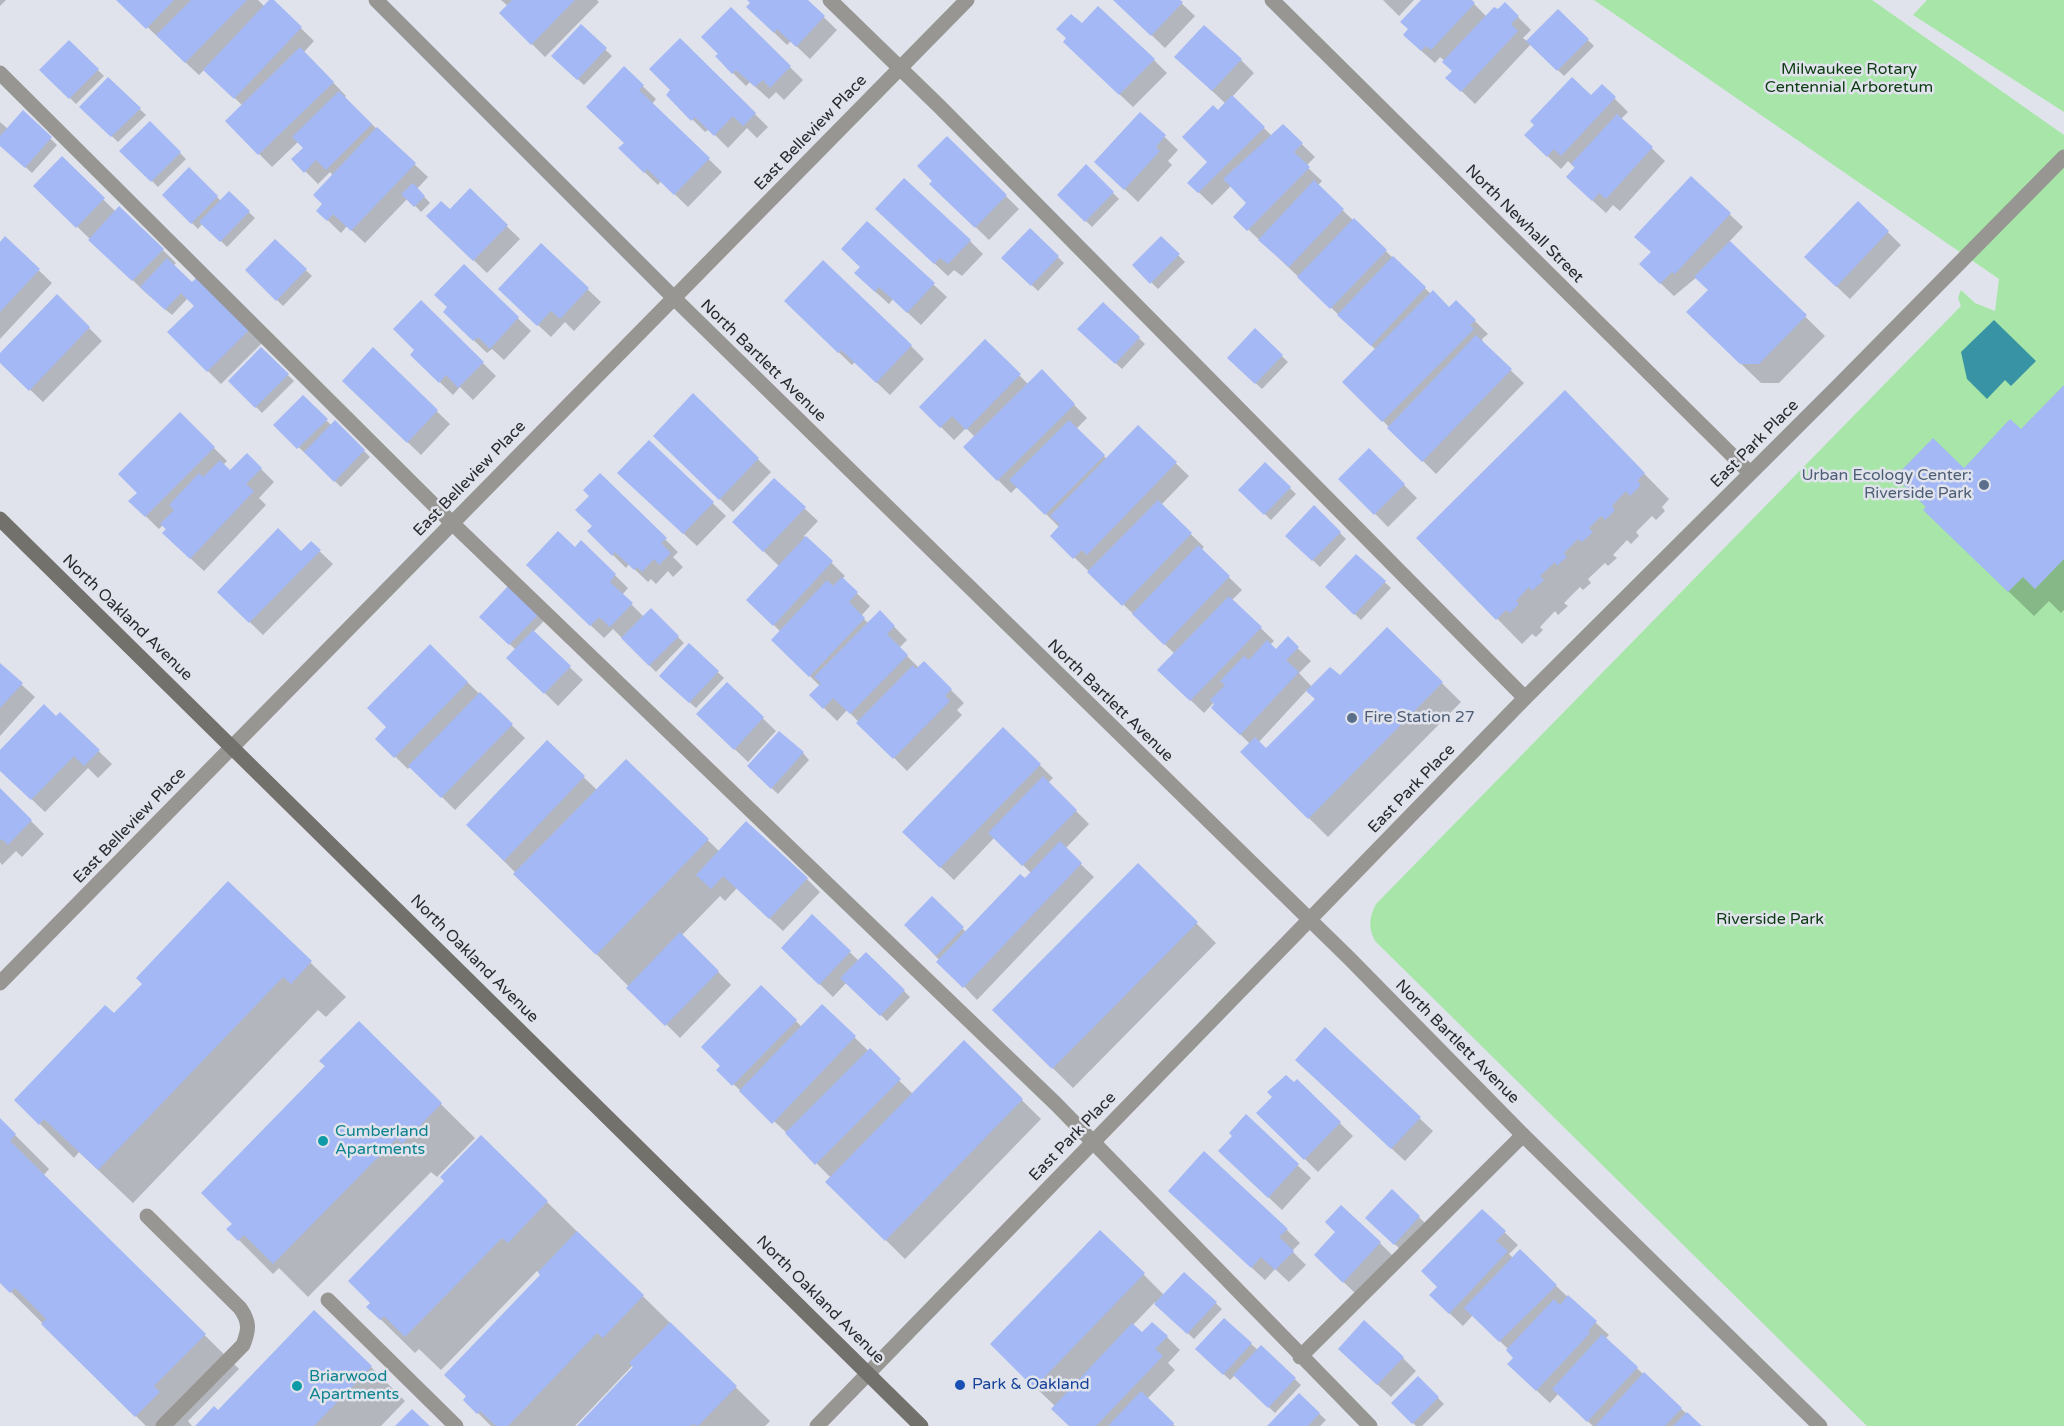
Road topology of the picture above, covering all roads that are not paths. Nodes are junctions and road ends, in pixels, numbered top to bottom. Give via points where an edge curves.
1 (376, 0) edge
2 (831, 0) edge
3 (967, 0) edge
4 (1272, 0) edge
5 (900, 67) junction
6 (0, 73) edge
7 (2064, 157) edge
8 (674, 298) junction
9 (1750, 472) junction
10 (0, 519) edge
11 (452, 524) junction
12 (1525, 698) junction
13 (232, 748) junction
14 (1309, 920) junction
15 (0, 983) edge
16 (1523, 1135) junction
17 (1092, 1143) junction
18 (147, 1216) dead end
19 (328, 1300) dead end
20 (1300, 1357) junction
21 (868, 1373) junction
22 (163, 1426) edge
23 (456, 1426) edge
24 (817, 1426) edge
25 (921, 1426) edge
26 (1370, 1426) edge
27 (1820, 1426) edge

1 - 8 street, North Bartlett Avenue
2 - 5 street
3 - 5 street, East Belleview Place
4 - 9 street, North Newhall Street
5 - 8 street, East Belleview Place
5 - 12 street
6 - 11 street
7 - 9 street, East Park Place
8 - 11 street, East Belleview Place
8 - 14 street, North Bartlett Avenue
9 - 12 street, East Park Place
10 - 13 main road, North Oakland Avenue
11 - 13 street, East Belleview Place
11 - 17 street via 925,976
12 - 14 street, East Park Place
13 - 15 street, East Belleview Place
13 - 21 main road, North Oakland Avenue
14 - 16 street, North Bartlett Avenue
14 - 17 street, East Park Place
16 - 20 street
16 - 27 street, North Bartlett Avenue
17 - 20 street
17 - 21 street, East Park Place
18 - 22 street via 240,1308 249,1331 243,1346
19 - 23 street
20 - 26 street
21 - 24 street, East Park Place
21 - 25 main road, North Oakland Avenue

